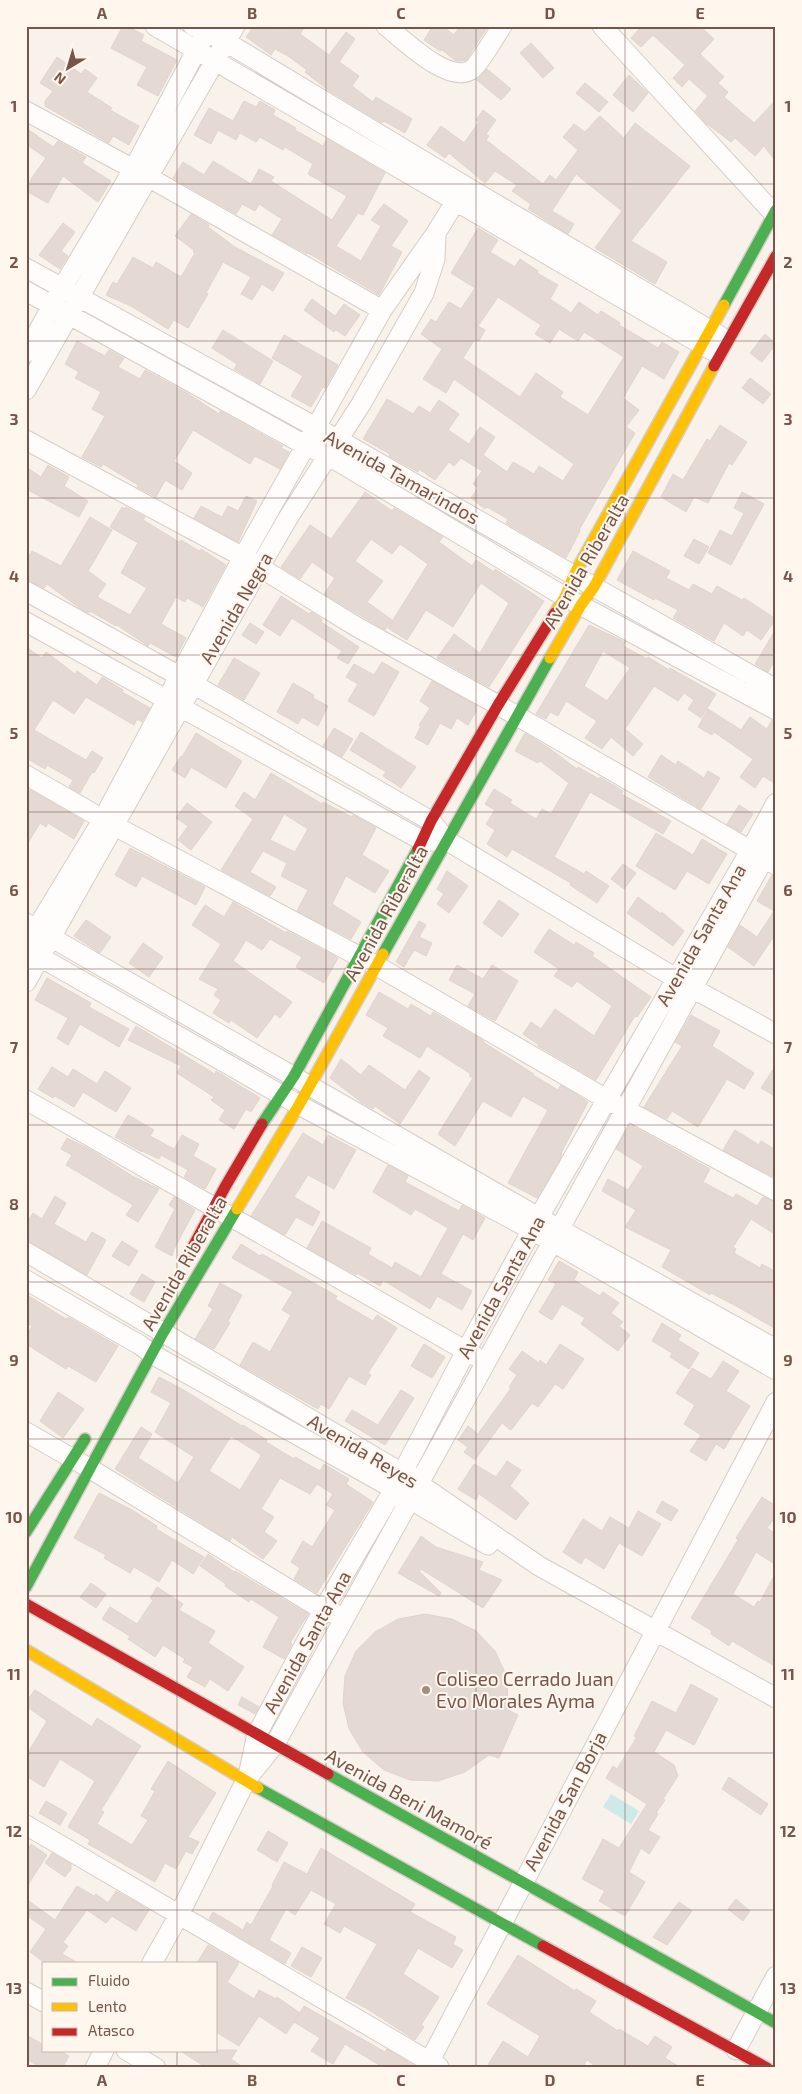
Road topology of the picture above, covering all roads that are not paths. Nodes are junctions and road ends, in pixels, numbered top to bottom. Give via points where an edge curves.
1 (155, 26) edge
2 (386, 26) edge
3 (502, 26) edge
4 (602, 26) edge
5 (203, 28) edge
6 (231, 34) edge
7 (197, 49) junction
8 (216, 60) junction
9 (26, 111) edge
10 (141, 174) junction
11 (461, 194) junction
12 (775, 213) edge
13 (436, 232) junction
14 (776, 256) edge
15 (26, 268) edge
16 (26, 291) edge
17 (71, 292) junction
18 (61, 310) junction
19 (382, 310) junction
20 (706, 338) junction
21 (724, 348) junction
22 (26, 353) edge
23 (26, 390) edge
24 (314, 428) junction
25 (26, 440) edge
26 (305, 445) junction
27 (334, 448) junction
28 (243, 558) junction
29 (259, 568) junction
30 (574, 575) junction
31 (594, 587) junction
32 (26, 591) edge
33 (573, 601) junction
34 (26, 622) edge
35 (187, 681) junction
36 (776, 689) edge
37 (174, 705) junction
38 (498, 705) junction
39 (776, 710) edge
40 (516, 717) junction
41 (26, 775) edge
42 (776, 803) edge
43 (431, 821) junction
44 (109, 823) junction
45 (776, 837) edge
46 (446, 840) junction
47 (422, 841) junction
48 (763, 858) edge
49 (38, 929) edge
50 (31, 951) edge
51 (359, 958) junction
52 (377, 966) junction
53 (675, 978) junction
54 (26, 982) edge
55 (692, 988) junction
56 (776, 1034) edge
57 (302, 1080) junction
58 (280, 1094) junction
59 (26, 1100) edge
60 (608, 1100) junction
61 (299, 1106) junction
62 (626, 1109) junction
63 (776, 1191) edge
64 (214, 1206) junction
65 (231, 1217) junction
66 (536, 1224) junction
67 (556, 1235) junction
68 (26, 1252) edge
69 (183, 1265) dead end
70 (26, 1280) edge
71 (157, 1325) junction
72 (776, 1349) edge
73 (142, 1350) junction
74 (466, 1351) junction
75 (487, 1363) junction
76 (776, 1370) edge
77 (776, 1402) edge
78 (92, 1426) dead end
79 (26, 1432) edge
80 (81, 1464) junction
81 (398, 1481) junction
82 (415, 1492) junction
83 (26, 1532) edge
84 (26, 1587) edge
85 (26, 1604) edge
86 (323, 1610) junction
87 (345, 1617) junction
88 (652, 1635) junction
89 (26, 1650) edge
90 (776, 1698) edge
91 (776, 1707) edge
92 (257, 1734) junction
93 (275, 1744) junction
94 (246, 1780) junction
95 (26, 1824) edge
96 (523, 1882) junction
97 (179, 1915) junction
98 (503, 1924) junction
99 (153, 1962) edge
100 (776, 1976) edge
101 (26, 1992) edge
102 (42, 2001) edge
103 (756, 2012) junction
104 (776, 2023) edge
105 (736, 2050) junction
106 (103, 2052) edge
107 (129, 2052) edge
108 (432, 2066) edge
109 (760, 2066) edge
110 (95, 2068) edge
111 (156, 2068) edge

1 - 7 street
2 - 3 street via 443,70 458,73 471,70
4 - 12 street
5 - 6 street
5 - 7 street
6 - 8 street
6 - 11 street
7 - 8 street
7 - 10 street
8 - 10 street
8 - 11 street
9 - 10 street
10 - 17 street
10 - 19 street
11 - 13 street, Avenida Negra
11 - 20 street
12 - 20 street, Avenida Riberalta
13 - 19 street, Avenida Negra
13 - 27 street, Avenida Negra via 435,259 424,293
14 - 21 street, Avenida Riberalta
15 - 17 street, Avenida Tamarindos
16 - 18 street, Avenida Tamarindos
17 - 18 street
17 - 24 street, Avenida Tamarindos
18 - 22 street
18 - 23 street
18 - 26 street, Avenida Tamarindos
19 - 24 street, Avenida Negra
20 - 21 street
20 - 30 street, Avenida Riberalta
21 - 31 street, Avenida Riberalta
24 - 26 street, Avenida Negra
24 - 27 street, Avenida Tamarindos
25 - 28 street
26 - 27 street, Avenida Tamarindos
26 - 28 street, Avenida Negra
27 - 29 street, Avenida Negra
27 - 30 street, Avenida Tamarindos
27 - 33 street, Avenida Tamarindos
28 - 29 street
28 - 35 street, Avenida Negra
29 - 35 street, Avenida Negra
29 - 38 street via 356,627
30 - 31 street, Avenida Tamarindos
30 - 33 street, Avenida Riberalta
31 - 33 street, Avenida Riberalta
31 - 36 street, Avenida Tamarindos
32 - 35 street
33 - 38 street, Avenida Riberalta
33 - 39 street, Avenida Tamarindos
33 - 40 street, Avenida Riberalta
34 - 37 street
35 - 37 street, Avenida Negra
35 - 43 street
37 - 44 street, Avenida Negra
37 - 47 street
38 - 40 street
38 - 43 street, Avenida Riberalta
40 - 46 street, Avenida Riberalta
40 - 48 street
41 - 44 street
42 - 48 street, Avenida Santa Ana
43 - 46 street
43 - 47 street, Avenida Riberalta
44 - 49 street, Avenida Negra
44 - 51 street
45 - 48 street, Avenida Santa Ana
46 - 47 street
46 - 52 street, Avenida Riberalta
46 - 53 street
47 - 51 street, Avenida Riberalta
48 - 53 street, Avenida Santa Ana
48 - 55 street, Avenida Santa Ana
49 - 50 street, Avenida Negra
49 - 57 street
50 - 54 street, Avenida Negra
50 - 58 street
51 - 52 street
51 - 57 street, Avenida Riberalta
52 - 57 street, Avenida Riberalta
52 - 60 street
53 - 55 street
53 - 60 street, Avenida Santa Ana
55 - 56 street
55 - 62 street, Avenida Santa Ana
57 - 58 street, Avenida Riberalta
57 - 61 street, Avenida Riberalta
57 - 66 street
58 - 61 street
58 - 64 street, Avenida Riberalta
59 - 64 street
60 - 62 street
60 - 66 street, Avenida Santa Ana
61 - 65 street, Avenida Riberalta
61 - 66 street
62 - 63 street
62 - 67 street, Avenida Santa Ana
64 - 65 street
64 - 69 street, Avenida Riberalta
65 - 71 street, Avenida Riberalta
65 - 74 street
66 - 67 street
66 - 74 street, Avenida Santa Ana
67 - 72 street
67 - 75 street, Avenida Santa Ana
67 - 76 street
68 - 71 street, Avenida Reyes
70 - 73 street, Avenida Reyes
71 - 73 street, Avenida Riberalta
71 - 81 street, Avenida Reyes
73 - 80 street, Avenida Riberalta
73 - 81 street, Avenida Reyes
74 - 75 street
74 - 81 street, Avenida Santa Ana
75 - 82 street, Avenida Santa Ana
77 - 88 street, Avenida San Borja
78 - 80 street, Avenida Riberalta
79 - 80 street
80 - 83 street, Avenida Riberalta
80 - 84 street, Avenida Riberalta
80 - 86 street
81 - 82 street, Avenida Reyes via 401,1498
81 - 86 street, Avenida Santa Ana
82 - 87 street, Avenida Santa Ana
82 - 88 street, Avenida Reyes
85 - 92 street, Avenida Beni Mamoré
86 - 87 street
86 - 92 street, Avenida Santa Ana
87 - 93 street, Avenida Santa Ana
88 - 90 street, Avenida Reyes
88 - 91 street, Avenida Reyes
88 - 96 street, Avenida San Borja
89 - 94 street
92 - 93 street, Avenida Beni Mamoré
92 - 94 street, Avenida Santa Ana
93 - 94 street, Avenida Santa Ana
93 - 96 street, Avenida Beni Mamoré
94 - 97 street, Avenida Santa Ana
94 - 98 street
95 - 97 street
96 - 98 street, Avenida San Borja
96 - 103 street, Avenida Beni Mamoré
97 - 99 street, Avenida Santa Ana
97 - 108 street
98 - 105 street
98 - 108 street, Avenida San Borja
100 - 103 street
101 - 102 street
103 - 104 street, Avenida Beni Mamoré
103 - 105 street
105 - 109 street
106 - 110 street
107 - 111 street

